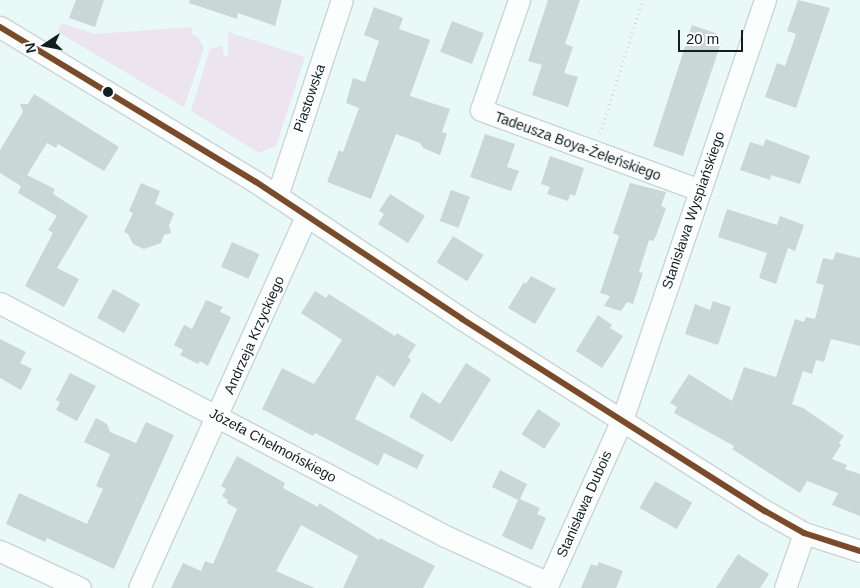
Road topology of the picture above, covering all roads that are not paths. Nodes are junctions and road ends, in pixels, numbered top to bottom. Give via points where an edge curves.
1 (342, 0) edge
2 (519, 0) edge
3 (765, 0) edge
4 (0, 26) edge
5 (700, 190) junction
6 (276, 196) junction
7 (306, 217) junction
8 (0, 303) edge
9 (218, 416) junction
10 (622, 420) junction
11 (804, 533) junction
12 (0, 551) edge
13 (860, 552) edge
14 (547, 585) edge
15 (80, 588) edge
16 (139, 588) edge
17 (785, 588) edge

1 - 6 street, Piastowska
2 - 5 street, Tadeusza Boya-Żeleńskiego via 481,110
3 - 5 street, Stanisława Wyspiańskiego
4 - 6 street
5 - 10 street, Stanisława Wyspiańskiego
6 - 7 street
7 - 9 street, Andrzeja Krzyckiego
7 - 10 street
8 - 9 street, Józefa Chełmońskiego
9 - 14 street, Józefa Chełmońskiego via 445,536
9 - 16 street, Andrzeja Krzyckiego
10 - 11 street
10 - 14 street, Stanisława Dubois
11 - 13 street
11 - 17 street
12 - 15 street

